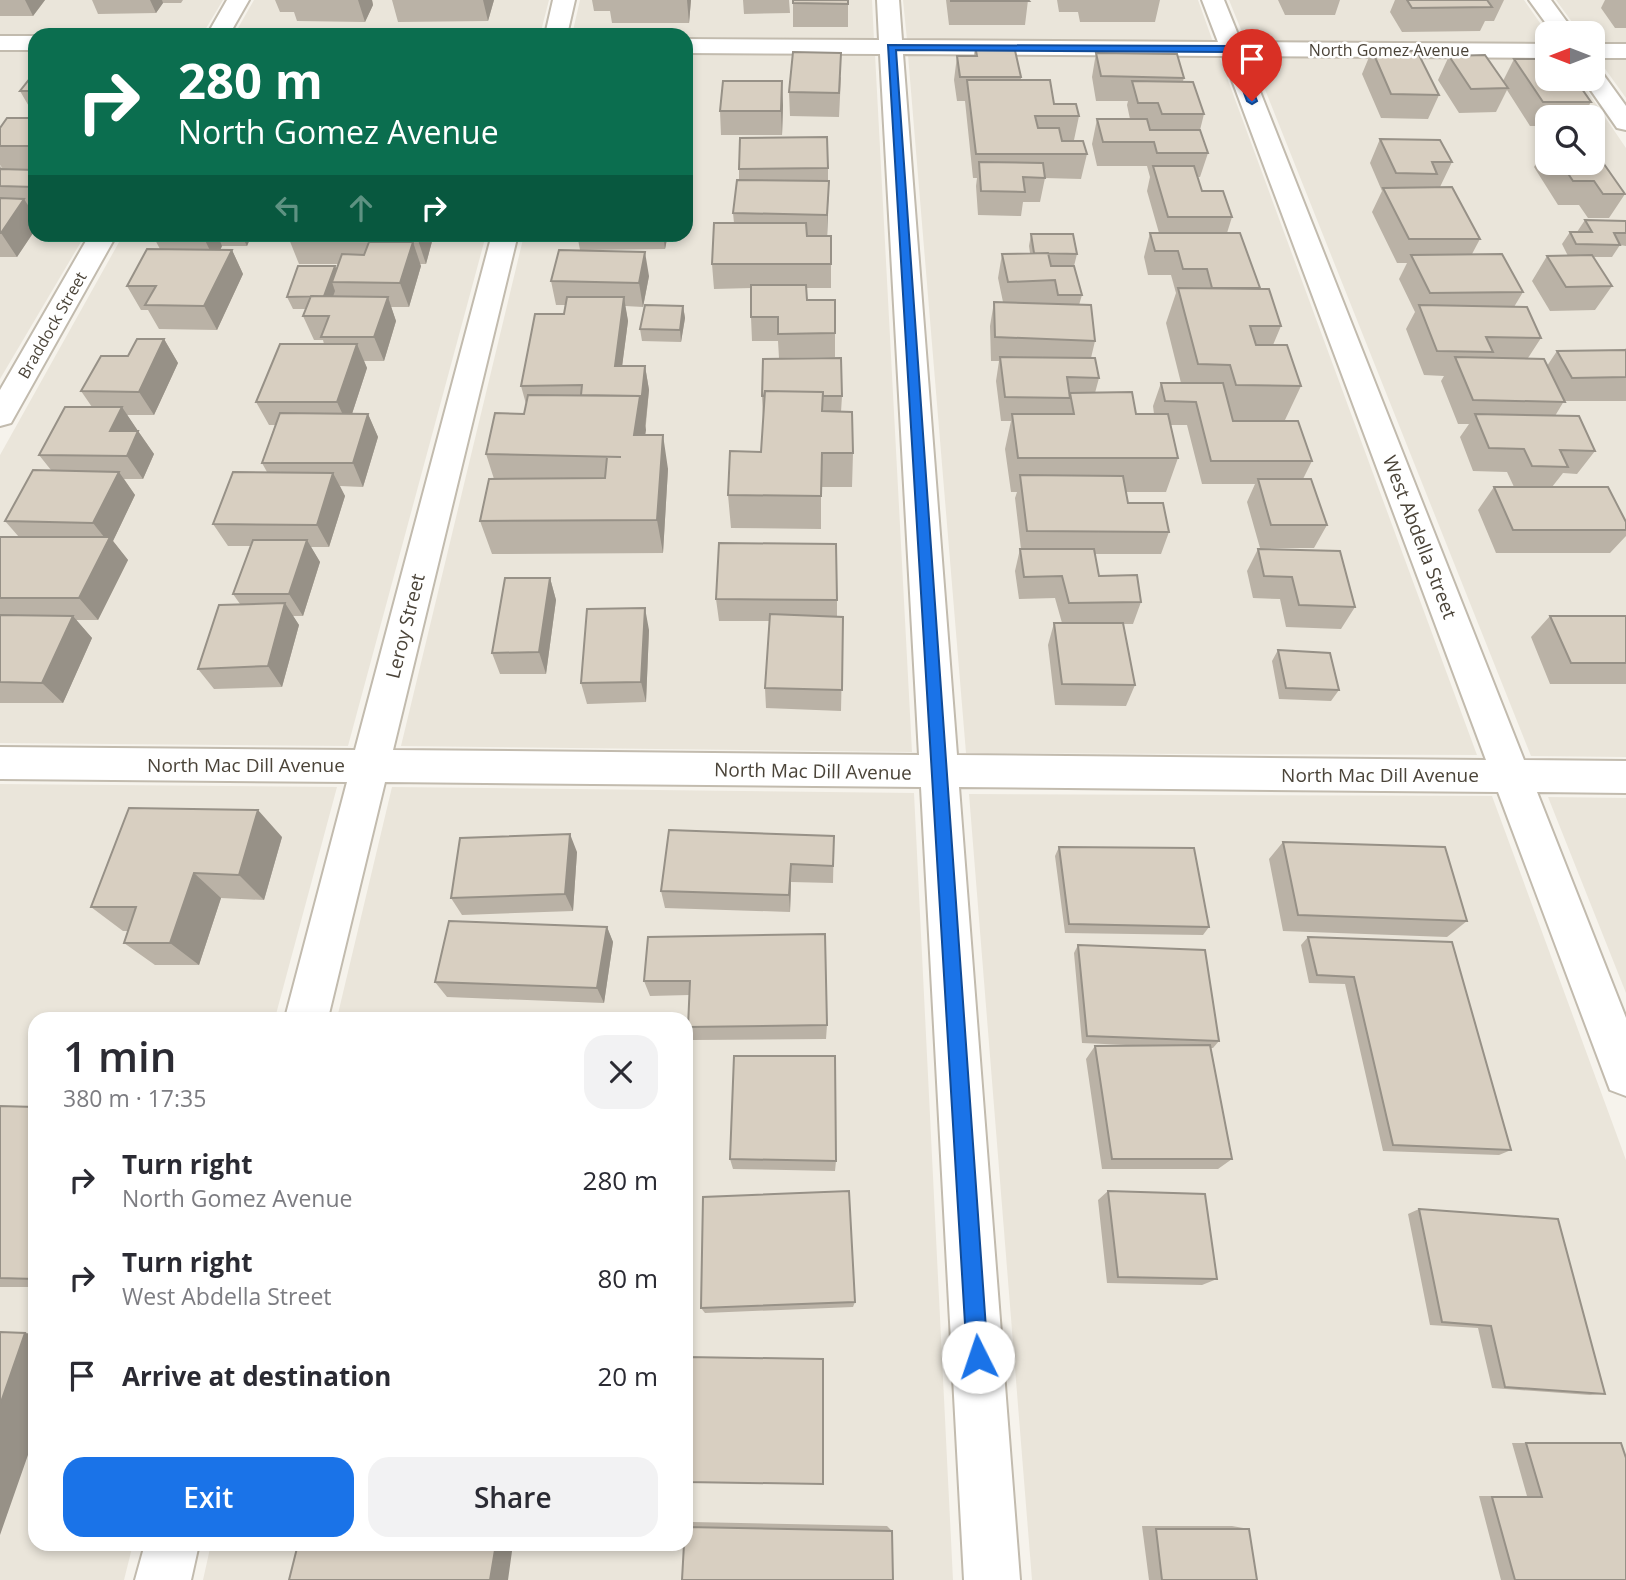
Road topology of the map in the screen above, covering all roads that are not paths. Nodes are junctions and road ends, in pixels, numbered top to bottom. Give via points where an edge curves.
1 (238, 0) edge
2 (565, 0) edge
3 (888, 0) edge
4 (1213, 0) edge
5 (1540, 0) edge
6 (1555, 21) edge
7 (222, 28) edge
8 (558, 28) edge
9 (0, 43) edge
10 (28, 43) edge
11 (693, 46) edge
12 (891, 47) junction
13 (1232, 49) junction
14 (1535, 51) edge
15 (1605, 51) edge
16 (1626, 51) edge
17 (1604, 91) edge
18 (1626, 122) edge
19 (99, 242) edge
20 (503, 242) edge
21 (0, 416) edge
22 (0, 763) edge
23 (370, 766) junction
24 (940, 773) junction
25 (1512, 775) junction
26 (1626, 777) edge
27 (308, 1012) edge
28 (1626, 1074) edge
29 (170, 1551) edge
30 (163, 1580) edge
31 (992, 1580) edge

1 - 7 street
2 - 8 street
3 - 12 street
4 - 13 street, West Abdella Street
5 - 6 street
9 - 10 street
11 - 12 street, North Gomez Avenue
12 - 13 street, North Gomez Avenue
12 - 24 street
13 - 14 street, North Gomez Avenue
13 - 25 street, West Abdella Street
15 - 16 street
17 - 18 street
19 - 21 street, Braddock Street
20 - 23 street, Leroy Street
22 - 23 street, North Mac Dill Avenue
23 - 24 street, North Mac Dill Avenue
23 - 27 street, Leroy Street
24 - 25 street, North Mac Dill Avenue
24 - 31 street
25 - 26 street, North Mac Dill Avenue
25 - 28 street, West Abdella Street
29 - 30 street

